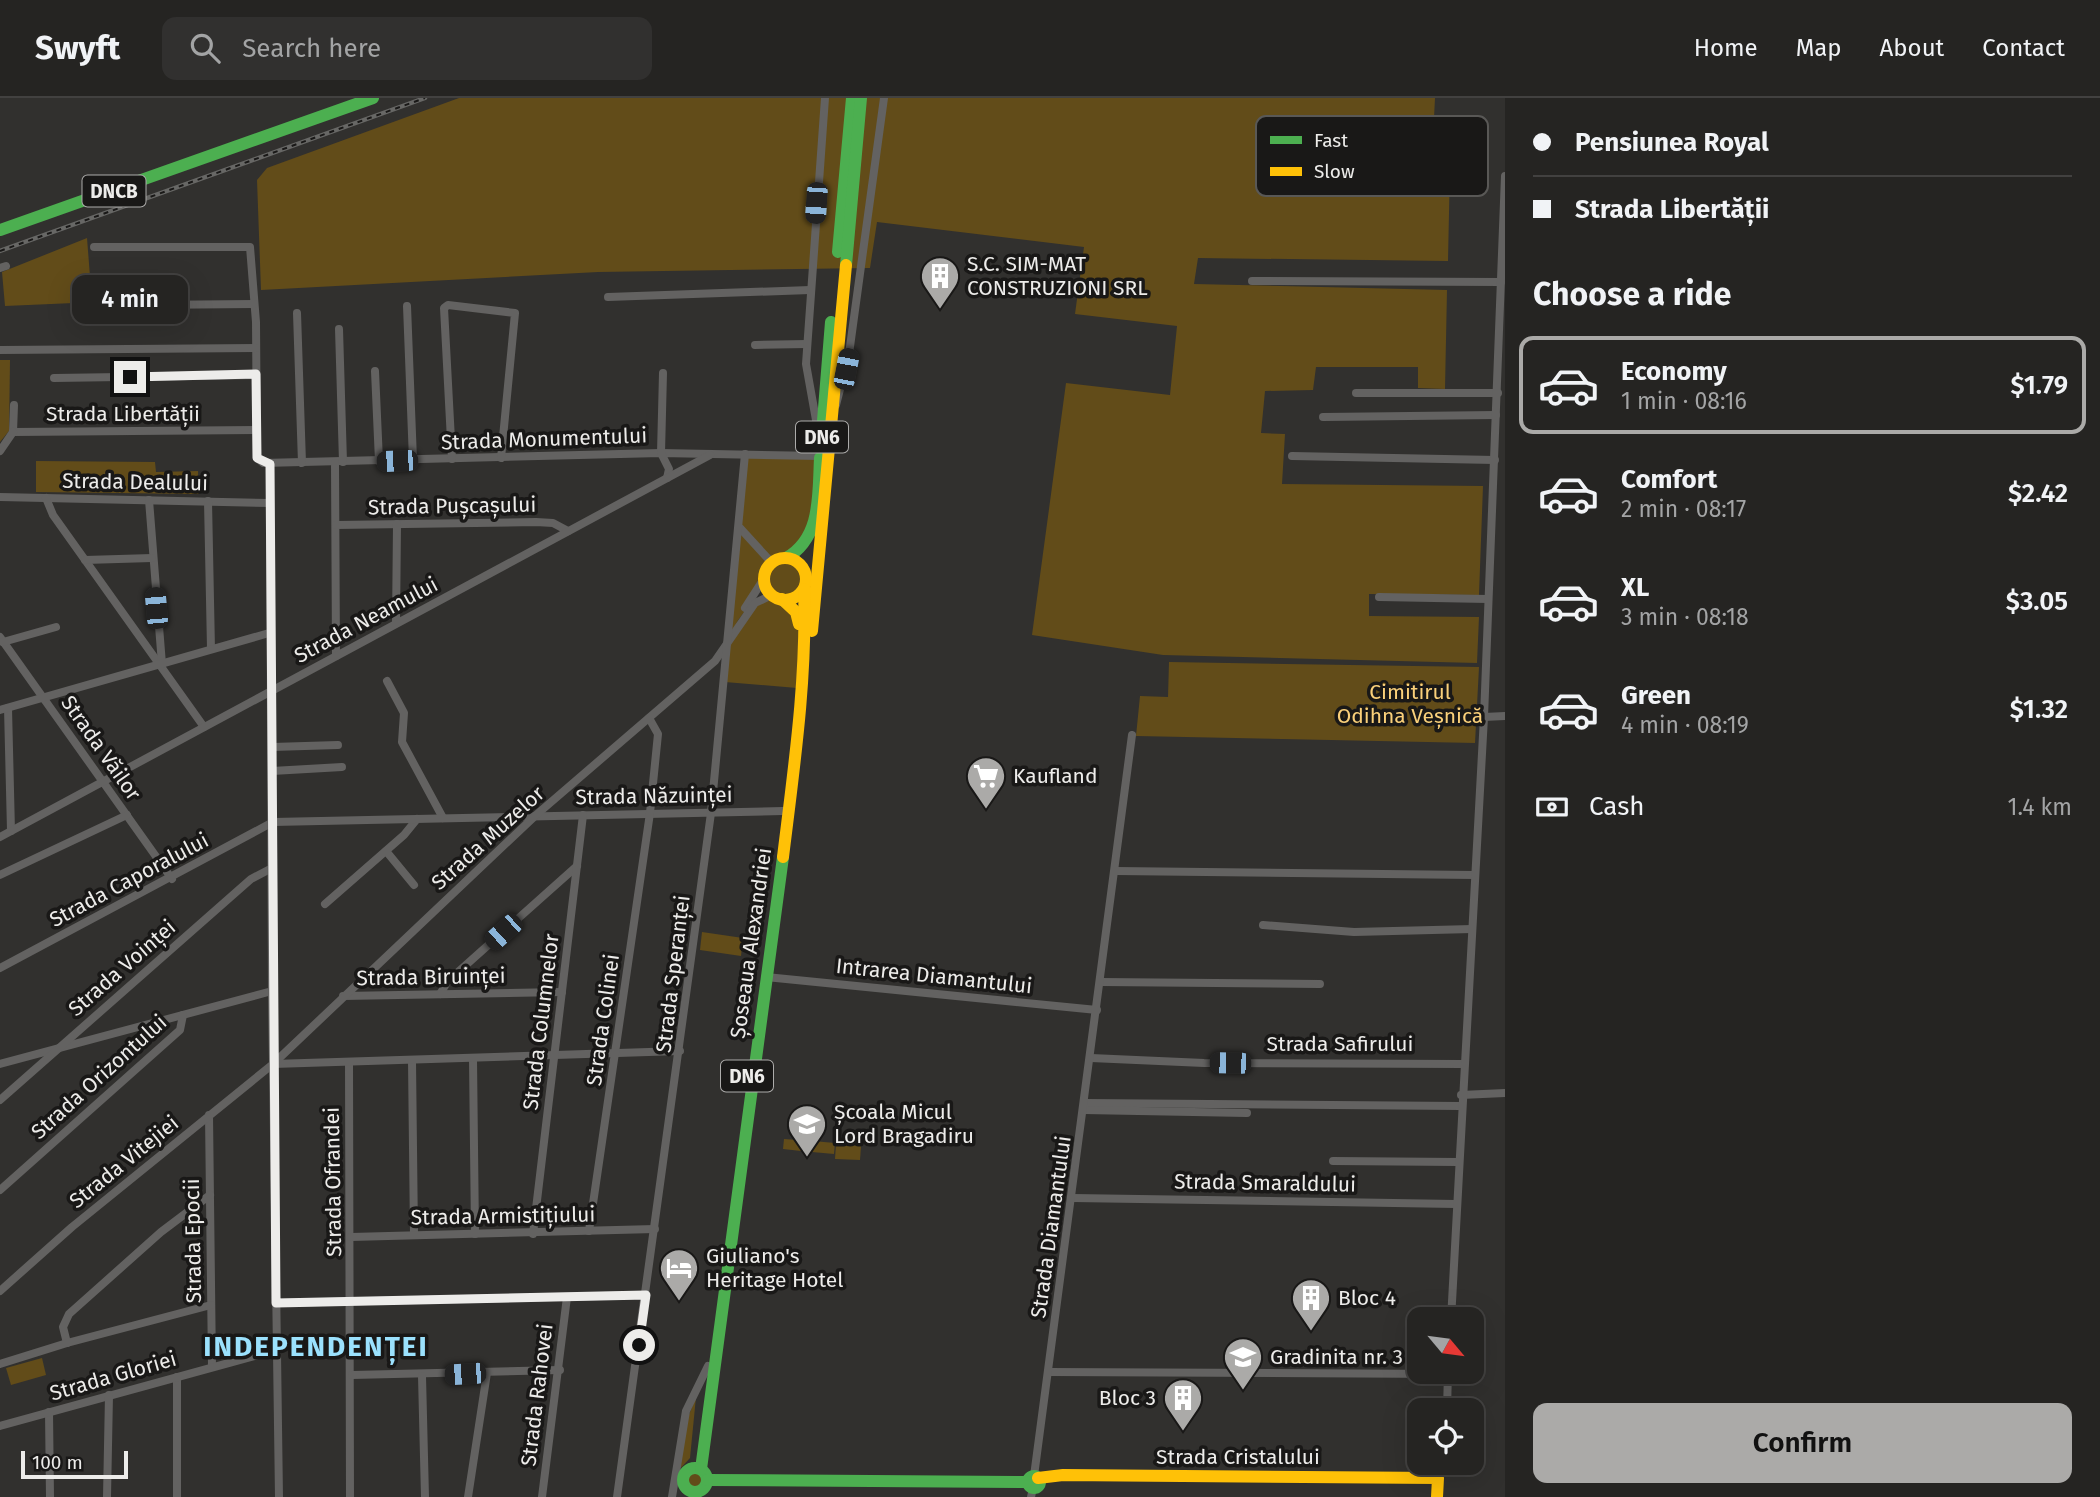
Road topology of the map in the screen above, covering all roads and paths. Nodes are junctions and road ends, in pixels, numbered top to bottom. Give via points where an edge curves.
1 (373, 98) edge
2 (825, 98) edge
3 (852, 98) edge
4 (861, 98) edge
5 (884, 98) edge
6 (1505, 176) edge
7 (0, 230) edge
8 (94, 247) dead end
9 (1252, 281) dead end
10 (1501, 282) junction
11 (810, 290) junction
12 (608, 297) dead end
13 (254, 304) junction
14 (144, 305) dead end
15 (407, 306) dead end
16 (297, 313) dead end
17 (339, 330) dead end
18 (807, 344) junction
19 (755, 345) dead end
20 (256, 348) junction
21 (0, 350) edge
22 (375, 371) dead end
23 (663, 373) dead end
24 (256, 374) junction
25 (54, 378) dead end
26 (1356, 393) dead end
27 (1497, 393) junction
28 (14, 405) dead end
29 (832, 414) junction
30 (1496, 415) junction
31 (1323, 417) dead end
32 (257, 430) junction
33 (13, 432) junction
34 (0, 452) edge
35 (661, 453) junction
36 (712, 453) junction
37 (745, 454) junction
38 (1292, 456) dead end
39 (822, 457) junction
40 (501, 458) junction
41 (452, 459) junction
42 (414, 460) junction
43 (1494, 460) junction
44 (379, 461) junction
45 (339, 462) junction
46 (302, 463) junction
47 (270, 464) junction
48 (667, 478) junction
49 (0, 497) edge
50 (46, 498) junction
51 (149, 500) junction
52 (208, 502) junction
53 (270, 503) junction
54 (397, 524) junction
55 (336, 525) junction
56 (740, 528) junction
57 (568, 531) junction
58 (152, 558) junction
59 (786, 558) junction
60 (85, 560) junction
61 (772, 563) junction
62 (805, 573) junction
63 (765, 577) junction
64 (804, 589) junction
65 (777, 597) junction
66 (1379, 597) dead end
67 (1488, 599) junction
68 (396, 623) junction
69 (56, 627) dead end
70 (269, 633) junction
71 (2, 640) edge
72 (729, 642) junction
73 (211, 649) junction
74 (336, 656) junction
75 (162, 665) junction
76 (387, 681) dead end
77 (271, 691) junction
78 (43, 697) junction
79 (4, 709) edge
80 (1505, 716) edge
81 (1484, 717) junction
82 (649, 718) junction
83 (800, 726) junction
84 (204, 727) junction
85 (1132, 735) dead end
86 (338, 745) dead end
87 (272, 747) junction
88 (342, 767) dead end
89 (4, 770) edge
90 (272, 771) junction
91 (102, 781) junction
92 (783, 811) junction
93 (650, 813) junction
94 (711, 813) junction
95 (127, 815) junction
96 (583, 815) junction
97 (536, 816) junction
98 (443, 818) junction
99 (417, 819) junction
100 (273, 822) junction
101 (11, 831) junction
102 (0, 837) edge
103 (386, 851) junction
104 (577, 866) junction
105 (272, 868) junction
106 (1116, 871) junction
107 (0, 875) edge
108 (1475, 875) junction
109 (172, 879) junction
110 (415, 884) dead end
111 (325, 904) dead end
112 (1263, 926) dead end
113 (1472, 929) junction
114 (0, 968) edge
115 (766, 977) junction
116 (1101, 982) junction
117 (1320, 984) dead end
118 (272, 991) junction
119 (562, 992) junction
120 (440, 994) junction
121 (343, 996) junction
122 (1097, 1010) junction
123 (183, 1015) junction
124 (297, 1040) junction
125 (57, 1048) junction
126 (680, 1051) junction
127 (616, 1053) junction
128 (554, 1056) junction
129 (1091, 1058) junction
130 (473, 1059) junction
131 (412, 1061) junction
132 (349, 1062) junction
133 (304, 1063) junction
134 (0, 1064) edge
135 (273, 1064) junction
136 (1463, 1064) junction
137 (1505, 1093) edge
138 (1461, 1095) junction
139 (0, 1100) edge
140 (1461, 1106) junction
141 (1085, 1107) junction
142 (1247, 1113) dead end
143 (209, 1115) junction
144 (1334, 1161) dead end
145 (1458, 1162) junction
146 (0, 1190) edge
147 (211, 1195) junction
148 (1073, 1198) junction
149 (1456, 1204) junction
150 (655, 1229) junction
151 (589, 1231) junction
152 (475, 1234) junction
153 (533, 1234) junction
154 (414, 1235) junction
155 (351, 1237) junction
156 (0, 1291) edge
157 (646, 1295) junction
158 (567, 1297) junction
159 (352, 1301) junction
160 (276, 1303) junction
161 (211, 1305) junction
162 (1452, 1307) edge
163 (67, 1343) junction
164 (276, 1350) junction
165 (0, 1364) edge
166 (708, 1366) junction
167 (212, 1367) junction
168 (559, 1370) junction
169 (1049, 1372) junction
170 (486, 1373) junction
171 (1407, 1373) edge
172 (352, 1375) junction
173 (422, 1376) junction
174 (177, 1377) junction
175 (109, 1395) junction
176 (50, 1412) junction
177 (0, 1426) edge
178 (700, 1473) junction
179 (1439, 1475) edge
180 (1438, 1480) junction
181 (1034, 1484) edge
182 (693, 1494) edge
183 (50, 1497) edge
184 (107, 1497) edge
185 (177, 1497) edge
186 (279, 1497) edge
187 (350, 1497) edge
188 (425, 1497) edge
189 (468, 1497) edge
190 (542, 1497) edge
191 (617, 1497) edge
192 (672, 1497) edge
193 (1437, 1497) edge

1 - 7 main road, DNCB
2 - 11 street
3 - 39 main road, DN6
4 - 29 main road, DN6
5 - 29 street via 849,354
6 - 10 street
8 - 13 street via 250,247
9 - 10 street
10 - 27 street
11 - 12 street
11 - 18 street
13 - 14 street
13 - 20 street
15 - 42 street
16 - 46 street
17 - 45 street
18 - 19 street
18 - 39 street
20 - 21 street
20 - 24 street
22 - 44 street
23 - 35 street, Strada Monumentului
24 - 25 street, Strada Libertății
24 - 32 street
26 - 27 street
27 - 30 street
28 - 33 street
29 - 39 main road, DN6
30 - 31 street
30 - 43 street
32 - 33 street, Strada Libertății
32 - 47 street, Strada Monumentului via 259,461
33 - 34 street
35 - 36 street, Strada Monumentului
35 - 40 street, Strada Monumentului
35 - 48 street via 669,469
36 - 37 street, Strada Monumentului
36 - 48 street, Strada Neamului
37 - 39 street, Strada Monumentului
37 - 56 street, Strada Speranței
38 - 43 street
39 - 59 main road, DN6 via 812,528 802,548
39 - 62 main road, DN6
39 - 83 main road, DN6 via 827,489
40 - 41 street, Strada Monumentului
40 - 41 street via 514,313 448,305 444,308
41 - 42 street, Strada Monumentului
42 - 44 street, Strada Monumentului
43 - 67 street
44 - 45 street, Strada Monumentului
45 - 46 street, Strada Monumentului
45 - 55 street
46 - 47 street, Strada Monumentului
47 - 53 street
48 - 57 street, Strada Neamului
49 - 50 street, Strada Dealului
50 - 51 street, Strada Dealului
50 - 60 street
51 - 52 street, Strada Dealului
51 - 58 street
52 - 53 street, Strada Dealului
52 - 73 street
53 - 70 street
54 - 55 street, Strada Pușcașului
54 - 57 street, Strada Pușcașului via 536,522 553,523
54 - 68 street
55 - 74 street
56 - 61 street
56 - 72 street, Strada Speranței
57 - 68 street, Strada Neamului
58 - 60 street
58 - 75 street
59 - 61 main road, DN6
59 - 62 main road via 798,563
60 - 75 street
61 - 63 main road
62 - 64 main road, DN6
63 - 65 main road, DN6
63 - 72 street
64 - 65 main road via 794,597
64 - 83 main road, Șoseaua Alexandriei / DN6 via 806,642
65 - 72 street via 755,603
65 - 92 main road, Șoseaua Alexandriei / DN6 via 796,612 800,632
66 - 67 street
67 - 81 street
68 - 74 street, Strada Neamului
69 - 71 street
70 - 73 street
70 - 77 street
71 - 78 street, Strada Văilor
72 - 82 street, Strada Muzelor via 715,661
72 - 94 street, Strada Speranței
73 - 75 street
74 - 77 street, Strada Neamului
75 - 78 street
75 - 84 street
76 - 98 street via 404,713 402,742
77 - 84 street, Strada Neamului
77 - 87 street
78 - 79 street
78 - 91 street, Strada Văilor
79 - 89 street
80 - 81 street
81 - 108 street
82 - 93 street, Strada Colinei via 658,734
82 - 97 street, Strada Muzelor
83 - 115 main road, Șoseaua Alexandriei / DN6
84 - 91 street, Strada Neamului
85 - 106 street, Strada Diamantului
86 - 87 street
87 - 90 street
88 - 90 street
89 - 101 street
90 - 100 street
91 - 95 street, Strada Văilor
91 - 101 street, Strada Neamului
92 - 94 street, Strada Năzuinței
92 - 166 main road, Șoseaua Alexandriei / DN6
93 - 94 street, Strada Năzuinței
93 - 96 street, Strada Năzuinței
93 - 127 street, Strada Colinei
94 - 126 street, Strada Speranței
95 - 107 street
95 - 109 street, Strada Văilor
96 - 97 street, Strada Năzuinței
96 - 104 street, Strada Columnelor
97 - 98 street, Strada Năzuinței
97 - 121 street, Strada Muzelor
98 - 99 street, Strada Năzuinței
99 - 100 street, Strada Năzuinței
99 - 103 street
100 - 105 street
100 - 109 street, Strada Caporalului
101 - 102 street, Strada Neamului
103 - 110 street
103 - 111 street
104 - 119 street, Strada Columnelor
104 - 120 street via 447,981
105 - 118 street
105 - 125 street, Strada Voinței via 251,879
106 - 108 street
106 - 116 street, Strada Diamantului
108 - 113 street
109 - 114 street, Strada Caporalului
112 - 113 street via 1354,932
113 - 136 street
115 - 122 street, Intrarea Diamantului
115 - 178 main road, Șoseaua Alexandriei / DN6
116 - 117 street
116 - 122 street, Strada Diamantului
118 - 123 street
118 - 135 street
119 - 120 street, Strada Biruinței
119 - 128 street, Strada Columnelor
120 - 121 street, Strada Biruinței
121 - 124 street, Strada Muzelor
122 - 129 street, Strada Diamantului
123 - 125 street
123 - 146 street, Strada Orizontului via 180,1030
124 - 133 street
124 - 135 street, Strada Muzelor
125 - 134 street
125 - 139 street, Strada Voinței
126 - 127 street
126 - 150 street, Strada Speranței
127 - 128 street
127 - 151 street, Strada Colinei
128 - 130 street
128 - 153 street, Strada Columnelor
129 - 136 street, Strada Safirului
129 - 141 street, Strada Diamantului
130 - 131 street
130 - 152 street
131 - 132 street
131 - 154 street
132 - 133 street
132 - 155 street, Strada Ofrandei
133 - 135 street
135 - 143 street, Strada Vitejiei
135 - 160 street
136 - 138 street
137 - 138 street
138 - 140 street
140 - 141 street
140 - 145 street
141 - 142 street
141 - 148 street, Strada Diamantului
143 - 147 street, Strada Epocii
143 - 156 street, Strada Vitejiei
144 - 145 street
145 - 149 street
147 - 161 street, Strada Epocii
147 - 163 street via 161,1232 69,1314 63,1327
148 - 149 street, Strada Smaraldului
148 - 169 street, Strada Diamantului
149 - 162 street
150 - 151 street, Strada Armistițiului
150 - 157 street, Strada Speranței
151 - 153 street, Strada Armistițiului
152 - 153 street, Strada Armistițiului
152 - 154 street, Strada Armistițiului
154 - 155 street, Strada Armistițiului
155 - 159 street, Strada Ofrandei
157 - 158 street
157 - 191 street, Strada Speranței
158 - 159 street
158 - 168 street, Strada Rahovei
159 - 160 street
159 - 172 street, Strada Ofrandei
160 - 164 street
161 - 163 street
161 - 167 street, Strada Epocii
163 - 165 street
164 - 167 street, Strada Gloriei
164 - 186 street
166 - 178 main road, Șoseaua Alexandriei / DN6
166 - 192 street via 686,1411
167 - 174 street, Strada Gloriei
168 - 170 street
168 - 190 street, Strada Rahovei
169 - 171 street
169 - 181 street, Strada Diamantului
170 - 173 street
170 - 189 street
172 - 173 street
172 - 187 street, Strada Ofrandei
173 - 188 street
174 - 175 street, Strada Gloriei
174 - 185 street
175 - 176 street, Strada Gloriei
175 - 184 street
176 - 177 street, Strada Gloriei
176 - 183 street
178 - 181 main road, Strada Cristalului
178 - 182 main road, DN6 via 705,1487
178 - 182 main road, DN6 via 682,1479
179 - 180 street
180 - 181 main road, Strada Cristalului via 1148,1477
180 - 193 main road

